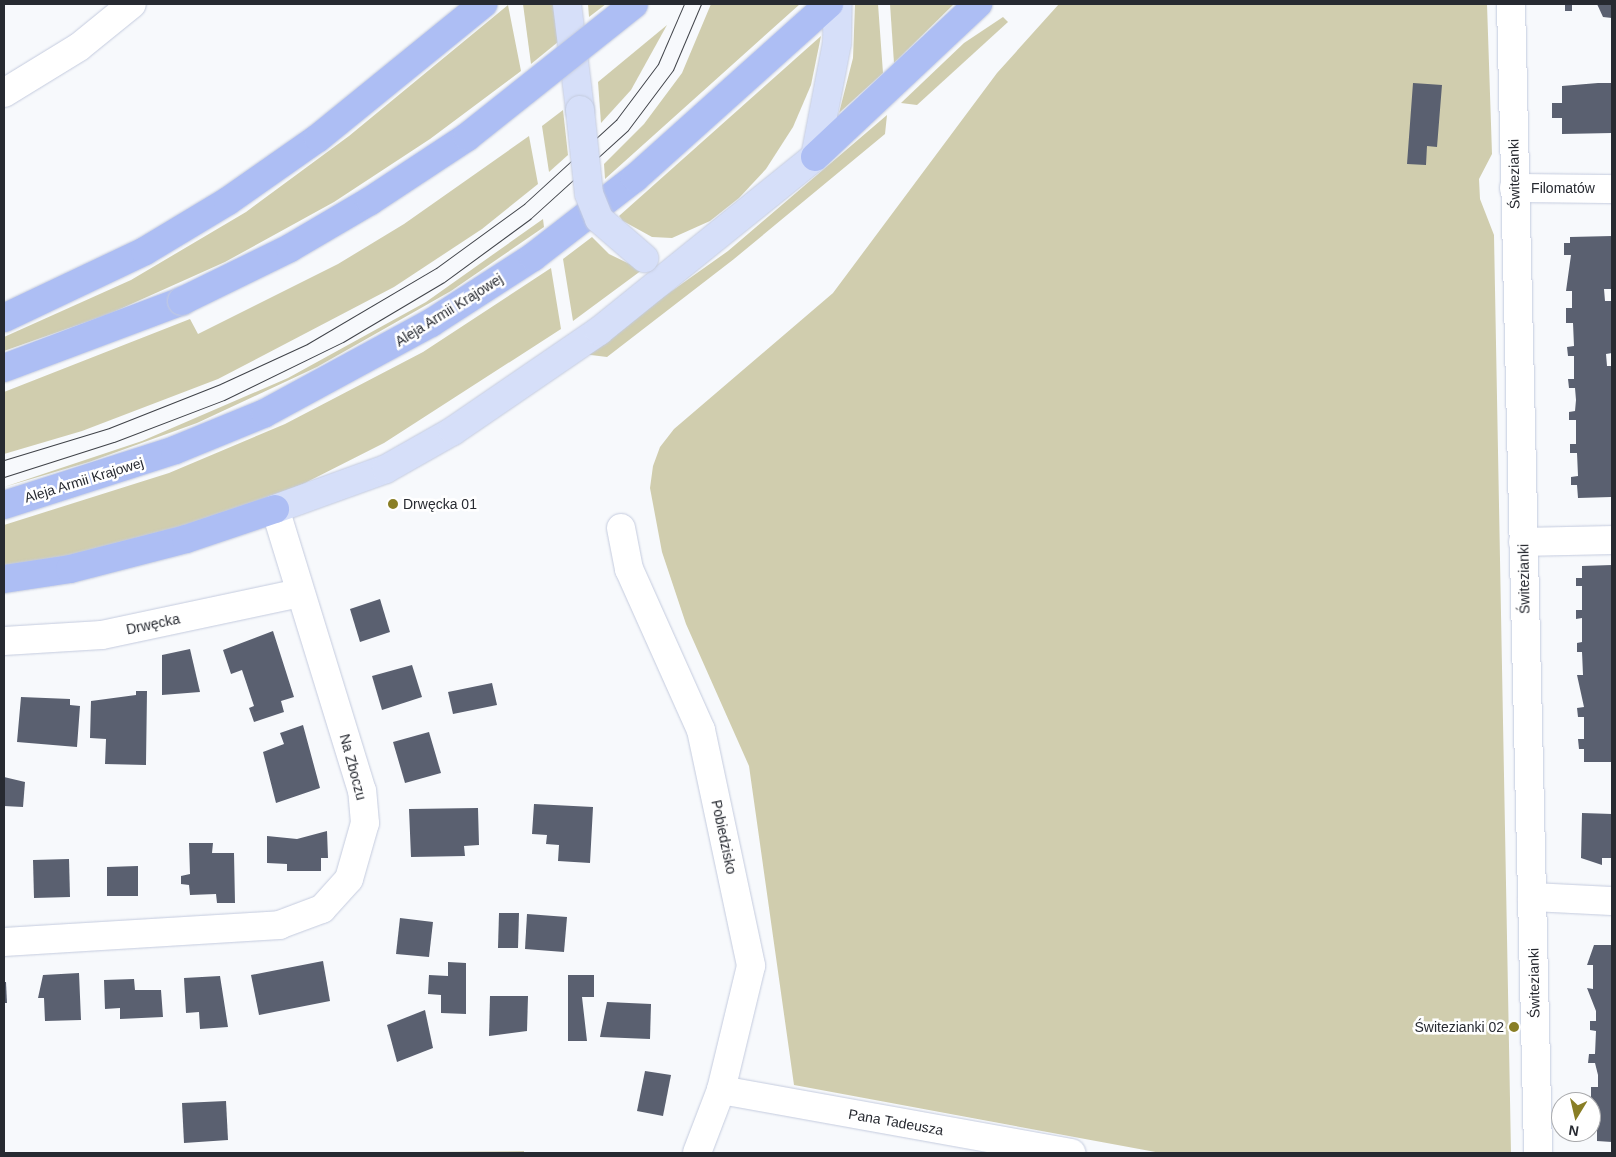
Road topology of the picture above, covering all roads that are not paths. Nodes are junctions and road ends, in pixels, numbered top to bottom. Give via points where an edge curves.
1 (132, 4) edge
2 (483, 4) edge
3 (567, 4) edge
4 (634, 4) edge
5 (829, 4) edge
6 (838, 4) edge
7 (978, 4) edge
8 (1511, 4) edge
9 (4, 93) edge
10 (815, 157) junction
11 (1514, 188) junction
12 (1612, 189) edge
13 (671, 274) junction
14 (4, 318) edge
15 (4, 368) edge
16 (4, 505) edge
17 (275, 509) junction
18 (621, 528) dead end
19 (1612, 540) edge
20 (1523, 542) junction
21 (4, 580) edge
22 (300, 593) junction
23 (4, 641) edge
24 (1532, 897) junction
25 (1612, 901) edge
26 (4, 942) edge
27 (721, 1090) junction
28 (697, 1153) edge
29 (1071, 1153) edge
30 (1538, 1153) edge

1 - 9 street via 79,47
2 - 14 main road via 318,138 228,201 145,251
3 - 13 street, bridge via 589,194 599,219 644,258
4 - 15 main road, bridge via 467,137 370,201 290,248 182,301
5 - 16 main road, Aleja Armii Krajowej via 635,178 533,257 431,323 265,413 166,454
6 - 10 street via 838,43
7 - 10 main road
8 - 11 street, Świtezianki
10 - 13 street
11 - 12 street, Filomatów
11 - 20 street, Świtezianki
13 - 17 street via 599,331 453,431 370,476
17 - 21 main road via 123,555
17 - 22 street, Na Zboczu
18 - 27 street, Pobiedzisko via 629,569 701,730 751,966
19 - 20 street
20 - 24 street, Świtezianki
22 - 23 street, Drwęcka via 102,635
22 - 26 street, Na Zboczu via 362,791 365,823 359,856 350,879 334,898 322,909 279,926
24 - 25 street
24 - 30 street, Świtezianki
27 - 28 street, Pobiedzisko
27 - 29 street, Pana Tadeusza

